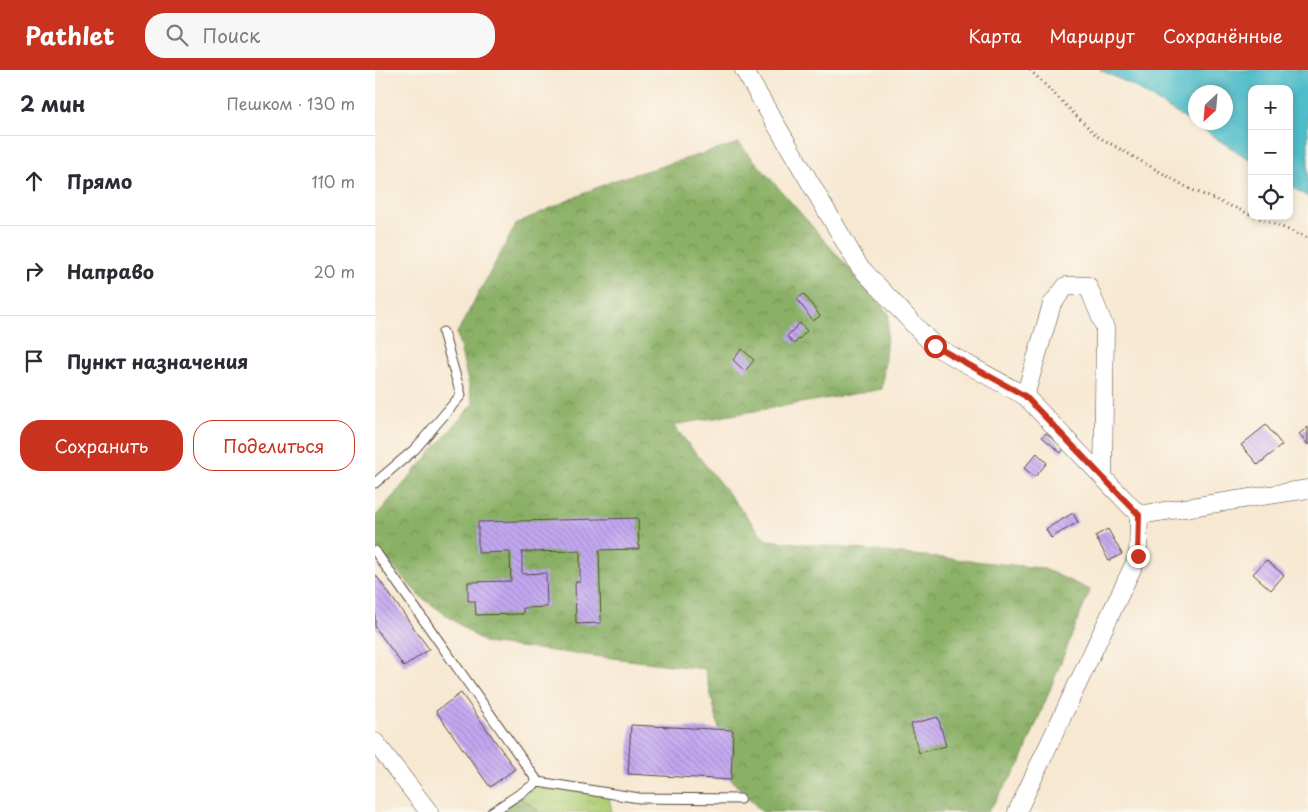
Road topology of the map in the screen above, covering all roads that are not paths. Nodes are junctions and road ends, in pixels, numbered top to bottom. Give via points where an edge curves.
1 (744, 70) edge
2 (443, 332) dead end
3 (1025, 396) junction
4 (1103, 477) junction
5 (375, 483) edge
6 (1308, 489) edge
7 (1139, 515) junction
8 (375, 552) edge
9 (375, 742) edge
10 (538, 782) junction
11 (740, 799) dead end
12 (429, 812) edge
13 (492, 812) edge
14 (1017, 812) edge

1 - 3 street via 859,266 935,346
2 - 5 lane via 461,395 415,449
3 - 4 street
3 - 4 street via 1052,304 1066,286 1088,286 1105,328
4 - 7 street
6 - 7 street
7 - 14 street via 1138,556
8 - 10 lane
9 - 12 street
10 - 11 lane via 639,798
10 - 13 lane

